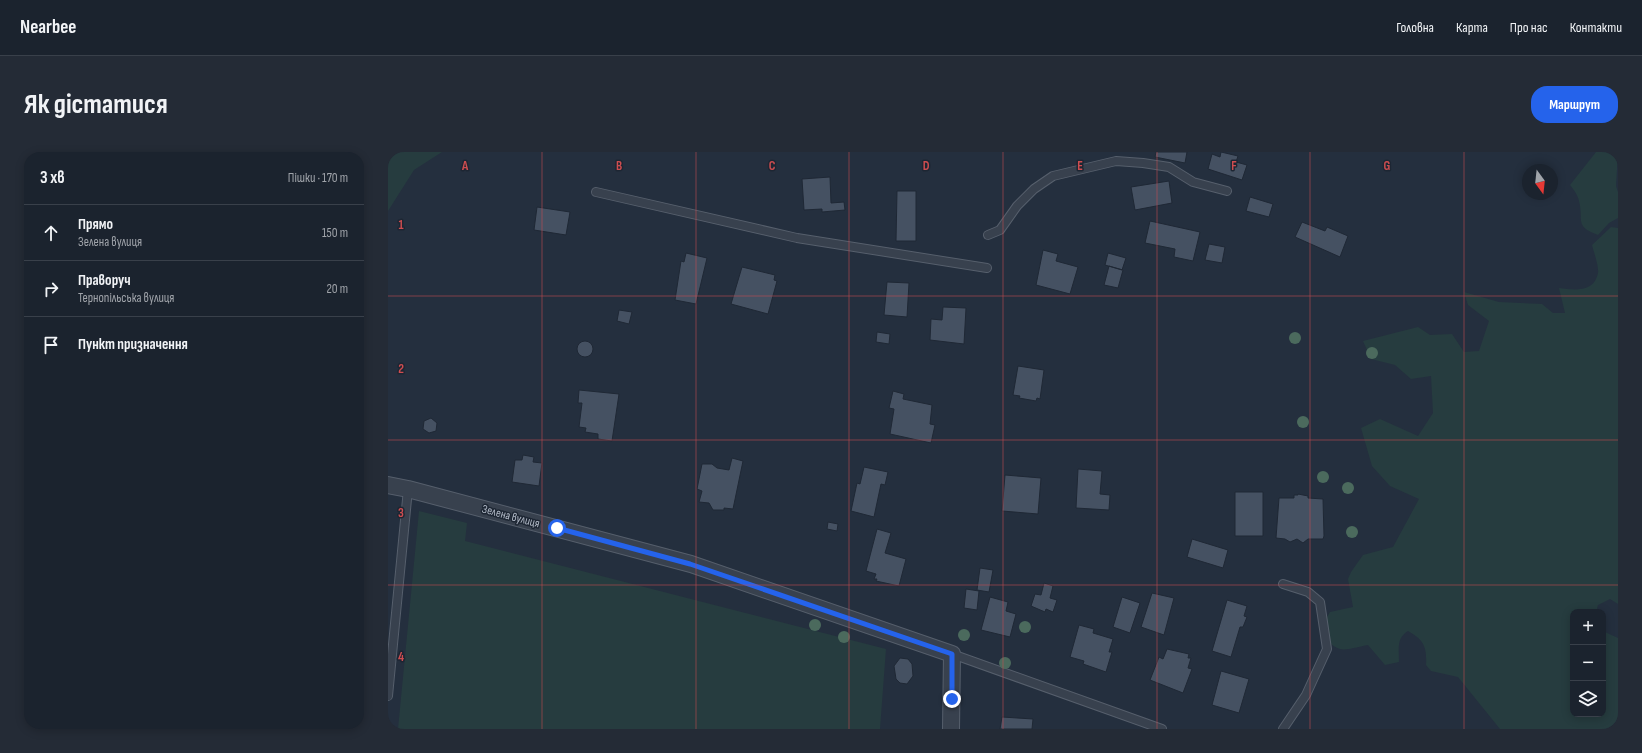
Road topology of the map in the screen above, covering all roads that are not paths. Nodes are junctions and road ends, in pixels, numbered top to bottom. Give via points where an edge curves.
1 (1227, 191) dead end
2 (596, 192) dead end
3 (988, 235) dead end
4 (987, 268) dead end
5 (388, 485) edge
6 (408, 489) junction
7 (1283, 584) dead end
8 (952, 654) junction
9 (388, 696) edge
10 (951, 729) edge
11 (1162, 729) edge
12 (1283, 729) edge

1 - 3 lane via 1193,182 1169,168 1116,161 1053,176 1021,202 1000,230
2 - 4 lane via 797,238
5 - 6 street, Зелена вулиця
6 - 8 street, Зелена вулиця via 690,564
6 - 9 lane
7 - 12 lane via 1308,592 1320,602 1327,649 1306,694
8 - 10 street
8 - 11 lane

